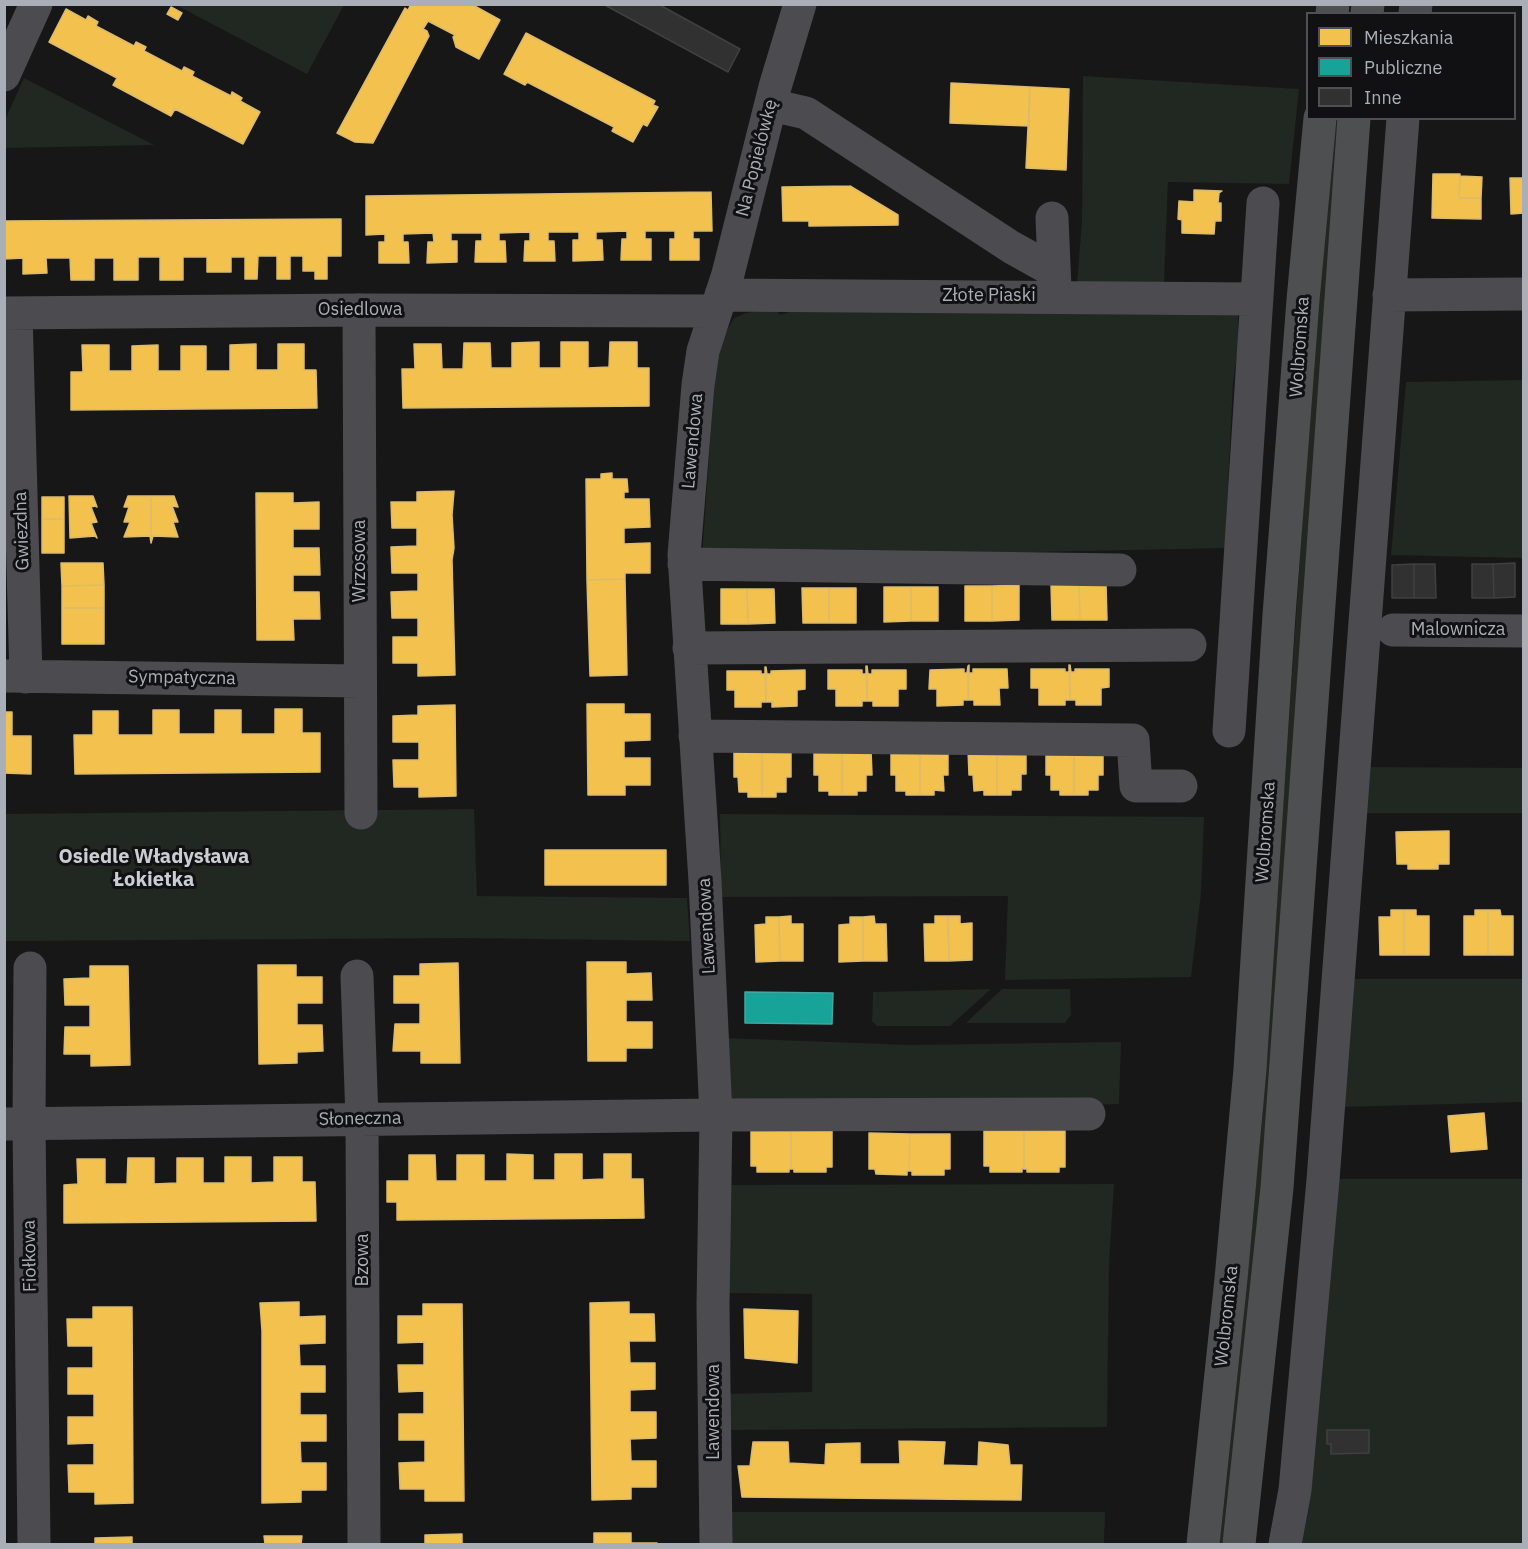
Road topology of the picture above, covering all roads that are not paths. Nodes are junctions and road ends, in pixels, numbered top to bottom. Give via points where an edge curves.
1 (36, 4) edge
2 (800, 4) edge
3 (4, 75) edge
4 (771, 105) junction
5 (1320, 120) edge
6 (1354, 120) edge
7 (1403, 120) edge
8 (1263, 203) dead end
9 (1052, 218) dead end
10 (1055, 284) junction
11 (1524, 294) edge
12 (1389, 295) junction
13 (1257, 299) junction
14 (718, 303) junction
15 (359, 310) junction
16 (10, 313) edge
17 (684, 564) junction
18 (1120, 570) dead end
19 (1393, 630) dead end
20 (1524, 631) edge
21 (1190, 645) dead end
22 (689, 648) junction
23 (15, 677) edge
24 (360, 681) junction
25 (1229, 731) dead end
26 (695, 736) junction
27 (1181, 786) dead end
28 (361, 813) dead end
29 (30, 968) dead end
30 (357, 976) dead end
31 (1089, 1114) dead end
32 (716, 1115) junction
33 (362, 1119) junction
34 (17, 1124) edge
35 (34, 1545) edge
36 (364, 1545) edge
37 (716, 1545) edge
38 (1203, 1545) edge
39 (1239, 1545) edge
40 (1285, 1545) edge

1 - 3 street
2 - 4 street, Na Popielówkę
4 - 10 street via 806,113 1011,247
4 - 14 street, Na Popielówkę
5 - 38 main road, Wolbromska via 1282,580 1250,1069
6 - 39 main road, Wolbromska via 1277,1188
7 - 12 street
8 - 13 street
9 - 10 street
10 - 13 street, Złote Piaski
10 - 14 street, Złote Piaski via 797,285
11 - 12 street
12 - 40 street via 1323,1180 1295,1490
13 - 25 street
14 - 15 street, Osiedlowa
14 - 17 street, Lawendowa via 698,385
15 - 16 street, Osiedlowa
15 - 24 street, Wrzosowa
16 - 23 street, Gwiezdna
17 - 18 street
17 - 22 street, Lawendowa
19 - 20 street, Malownicza
21 - 22 street
22 - 26 street, Lawendowa
23 - 24 street, Sympatyczna
24 - 28 street, Wrzosowa
26 - 27 street via 1132,740 1136,786
26 - 32 street, Lawendowa
29 - 34 street, Fiołkowa
30 - 33 street, Bzowa
31 - 32 street, Słoneczna
32 - 33 street, Słoneczna
32 - 37 street, Lawendowa
33 - 34 street, Słoneczna
33 - 36 street, Bzowa
34 - 35 street, Fiołkowa

